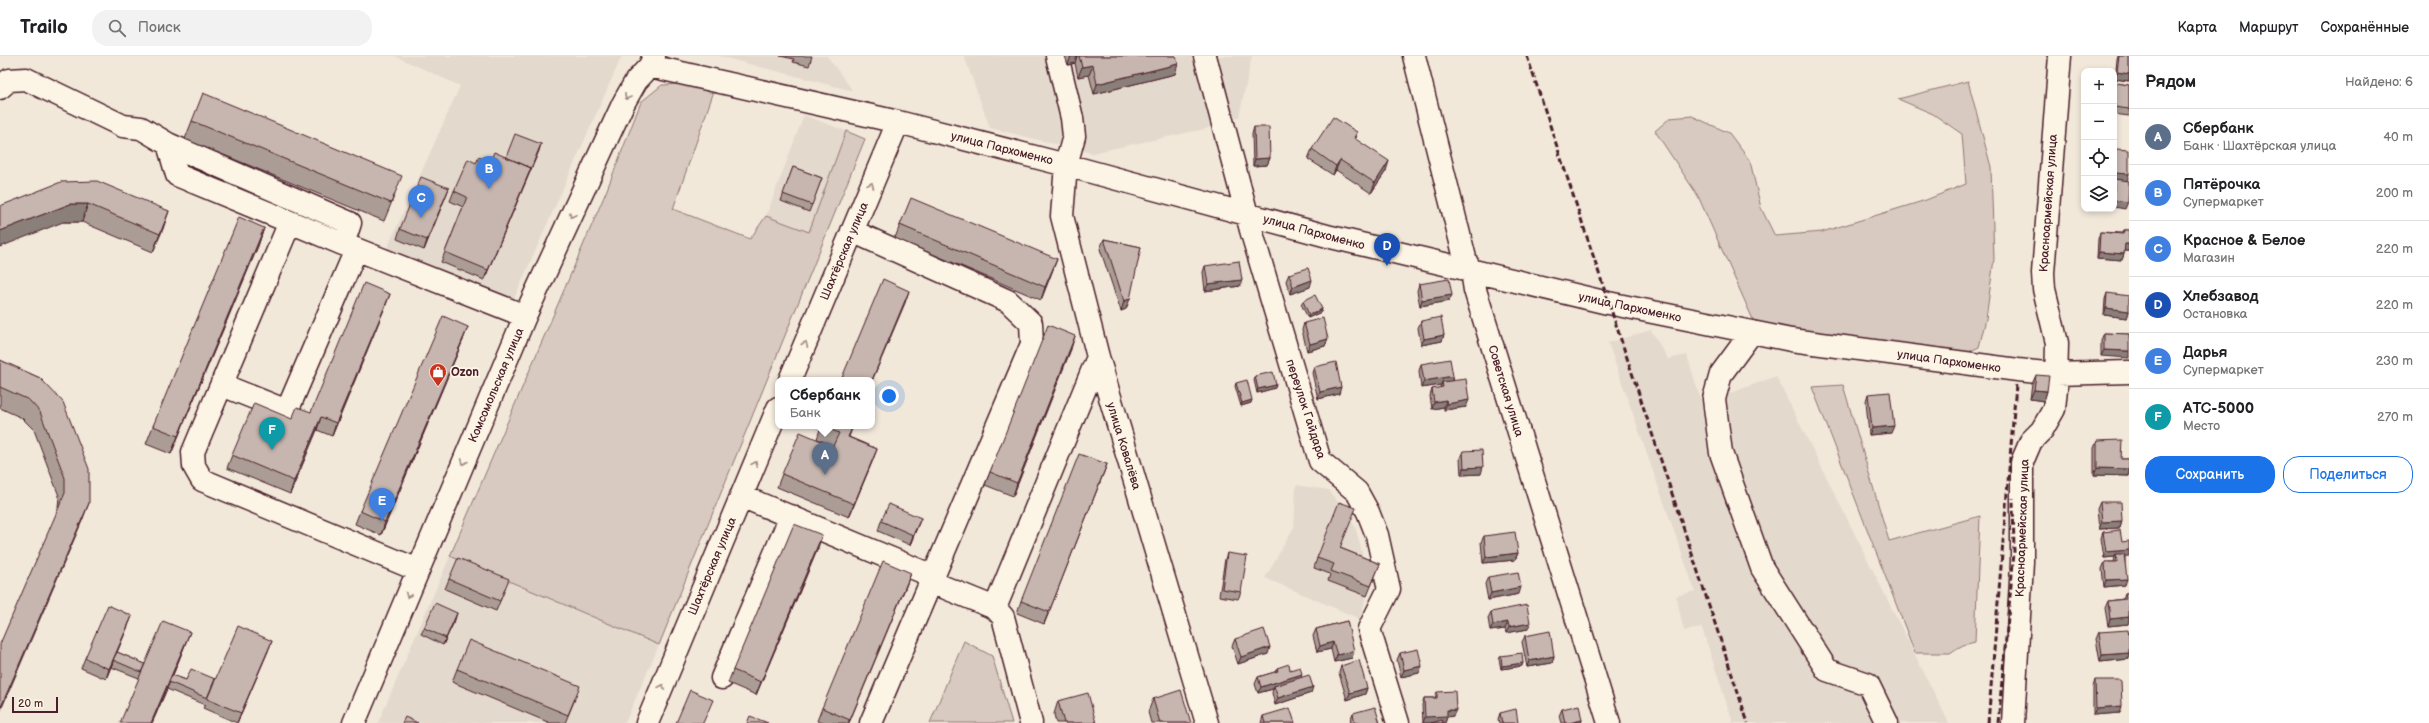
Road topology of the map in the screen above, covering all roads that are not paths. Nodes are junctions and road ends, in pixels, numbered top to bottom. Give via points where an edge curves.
1 (1057, 56) edge
2 (1205, 56) edge
3 (1414, 56) edge
4 (2060, 56) edge
5 (652, 61) edge
6 (0, 88) edge
7 (898, 122) junction
8 (168, 144) junction
9 (1066, 165) junction
10 (1248, 215) junction
11 (290, 222) junction
12 (852, 232) junction
13 (349, 247) junction
14 (1472, 271) junction
15 (525, 316) junction
16 (1752, 332) junction
17 (1098, 357) junction
18 (2129, 372) edge
19 (2056, 374) junction
20 (791, 377) edge
21 (222, 385) junction
22 (775, 415) edge
23 (741, 496) junction
24 (791, 516) junction
25 (418, 570) junction
26 (931, 582) junction
27 (995, 608) junction
28 (722, 678) dead end
29 (354, 723) edge
30 (647, 723) edge
31 (871, 723) edge
32 (1031, 723) edge
33 (1206, 723) edge
34 (1398, 723) edge
35 (1609, 723) edge
36 (1887, 723) edge
37 (2013, 723) edge

1 - 9 street, улица Ковалёва via 1074,136
2 - 10 street, переулок Гайдара
3 - 14 street, Советская улица via 1466,262
4 - 19 street, Красноармейская улица via 2043,273 2044,289 2057,343
5 - 7 street, улица Пархоменко
5 -> 15 street, Комсомольская улица via 636,81 623,104
6 - 8 street via 10,80 26,79 123,126 141,128
7 - 9 street, улица Пархоменко
12 -> 7 street, Шахтёрская улица
8 - 11 street via 177,175
8 - 13 street via 350,224
9 - 10 street, улица Пархоменко
9 - 17 street, улица Ковалёва via 1062,216
10 - 14 street, улица Пархоменко
10 - 34 street, переулок Гайдара via 1320,460 1357,492 1377,535 1389,589 1369,629
11 - 13 street
11 - 21 street
20 -> 12 street, Шахтёрская улица
12 - 26 street via 1008,301 1032,323 1032,344
13 - 15 street
13 - 21 street via 287,411
14 - 16 street, улица Пархоменко via 1608,303
14 - 35 street, Советская улица via 1478,298
15 -> 25 street, Комсомольская улица
16 - 19 street, улица Пархоменко via 1791,340
16 - 36 street via 1721,374 1714,399 1721,453 1762,568 1827,670 1868,684
17 - 27 street
17 - 33 street, улица Ковалёва
18 - 19 street, улица Пархоменко
19 - 37 street, Красноармейская улица via 2054,409 2042,430 2031,440 2022,462 2022,562
21 - 25 street via 193,452 194,466 202,480
23 -> 22 street, Шахтёрская улица
23 - 24 street
30 -> 23 street, Шахтёрская улица
24 - 26 street via 923,572
24 - 28 street
25 -> 29 street, Комсомольская улица
26 - 27 street
26 - 31 street
27 - 32 street via 1002,617

